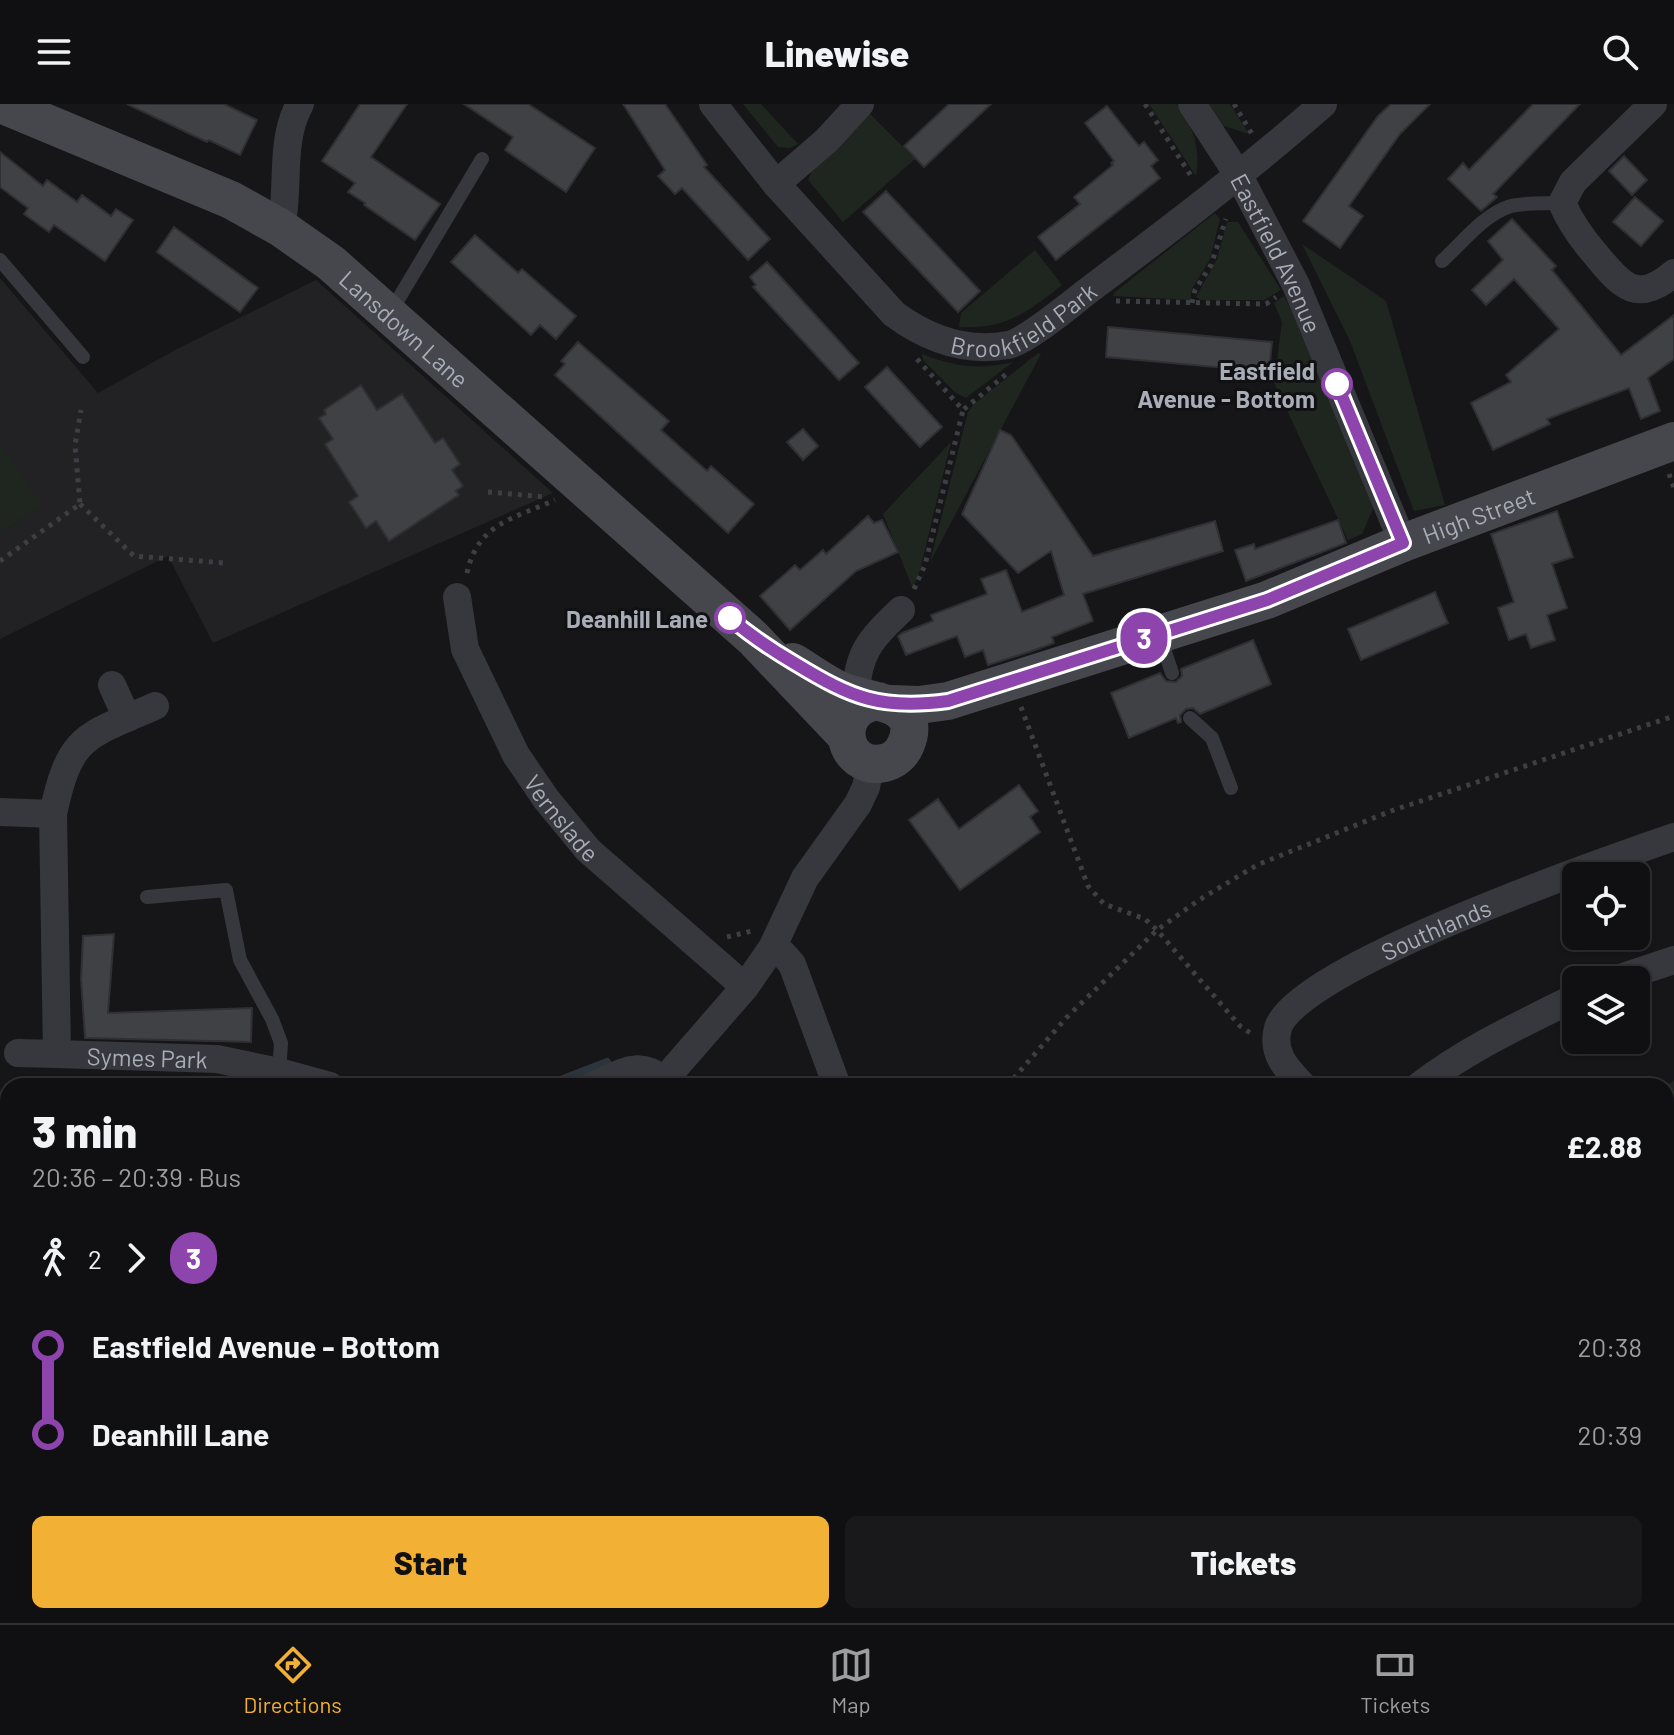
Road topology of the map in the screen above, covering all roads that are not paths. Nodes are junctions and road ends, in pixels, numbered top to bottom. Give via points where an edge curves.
1 (1, 104) edge
2 (300, 104) edge
3 (713, 104) edge
4 (860, 104) edge
5 (1192, 104) edge
6 (1323, 104) edge
7 (1653, 104) edge
8 (50, 113) edge
9 (482, 159) dead end
10 (776, 184) junction
11 (1229, 184) junction
12 (1562, 203) junction
13 (281, 228) junction
14 (0, 260) edge
15 (1442, 261) dead end
16 (1674, 273) edge
17 (390, 313) junction
18 (83, 357) dead end
19 (1674, 441) edge
20 (1403, 543) junction
21 (458, 604) road end
22 (901, 610) road end
23 (1159, 633) junction
24 (753, 638) junction
25 (1172, 673) dead end
26 (1010, 680) junction
27 (112, 685) dead end
28 (875, 700) junction
29 (155, 706) dead end
30 (127, 718) junction
31 (1190, 718) dead end
32 (874, 750) junction
33 (1231, 788) dead end
34 (0, 812) edge
35 (53, 814) junction
36 (1674, 837) edge
37 (147, 897) dead end
38 (778, 936) junction
39 (1674, 960) edge
40 (1650, 968) edge
41 (745, 987) junction
42 (1562, 1004) edge
43 (18, 1053) dead end
44 (57, 1054) junction
45 (279, 1072) junction
46 (301, 1078) edge
47 (611, 1078) edge
48 (658, 1078) edge
49 (666, 1078) edge
50 (834, 1078) edge
51 (1296, 1078) edge
52 (1429, 1078) edge

1 - 8 street, Lansdown Lane
2 - 13 street via 289,137
3 - 10 street, Brookfield Park
4 - 10 street
5 - 11 street, Eastfield Avenue
6 - 11 street, Brookfield Park
7 - 12 street via 1573,182
8 - 13 street, Lansdown Lane
9 - 17 lane
10 - 11 street, Brookfield Park via 894,314 916,330 974,347 1012,345
11 - 20 street, Eastfield Avenue via 1296,285
12 - 15 lane via 1501,210
12 - 16 street via 1572,227 1620,284 1658,287
13 - 17 street, Lansdown Lane
14 - 18 lane
17 - 24 street, Lansdown Lane
19 - 20 street, High Street
20 - 23 street, High Street via 1267,600
21 - 41 street, Vernslade via 465,649 516,755 546,799 588,850
22 - 28 street via 878,632 859,662
23 - 25 lane
23 - 26 street, High Street
24 - 28 street, Lansdown Lane via 840,690
24 - 32 street, Lansdown Lane
26 - 28 street, High Street via 948,701 919,705
26 - 32 street, High Street via 974,707
27 - 30 street
28 - 32 street via 851,716
28 - 32 street via 906,719 908,740
29 - 30 street, Symes Park
30 - 35 street, Symes Park via 86,737 70,756
31 - 33 lane via 1212,738
32 - 38 street via 858,804 805,878
34 - 35 street
35 - 44 street, Symes Park
36 - 51 street, Southlands via 1453,920 1302,998 1279,1026 1276,1041 1278,1057
37 - 45 lane via 226,890 240,960 281,1043
38 - 41 street
38 - 50 street
39 - 40 street
41 - 49 street
42 - 52 street via 1494,1037
43 - 44 street, Symes Park
44 - 45 street, Symes Park via 217,1059
45 - 46 street, Symes Park
47 - 48 street via 637,1067 652,1070

